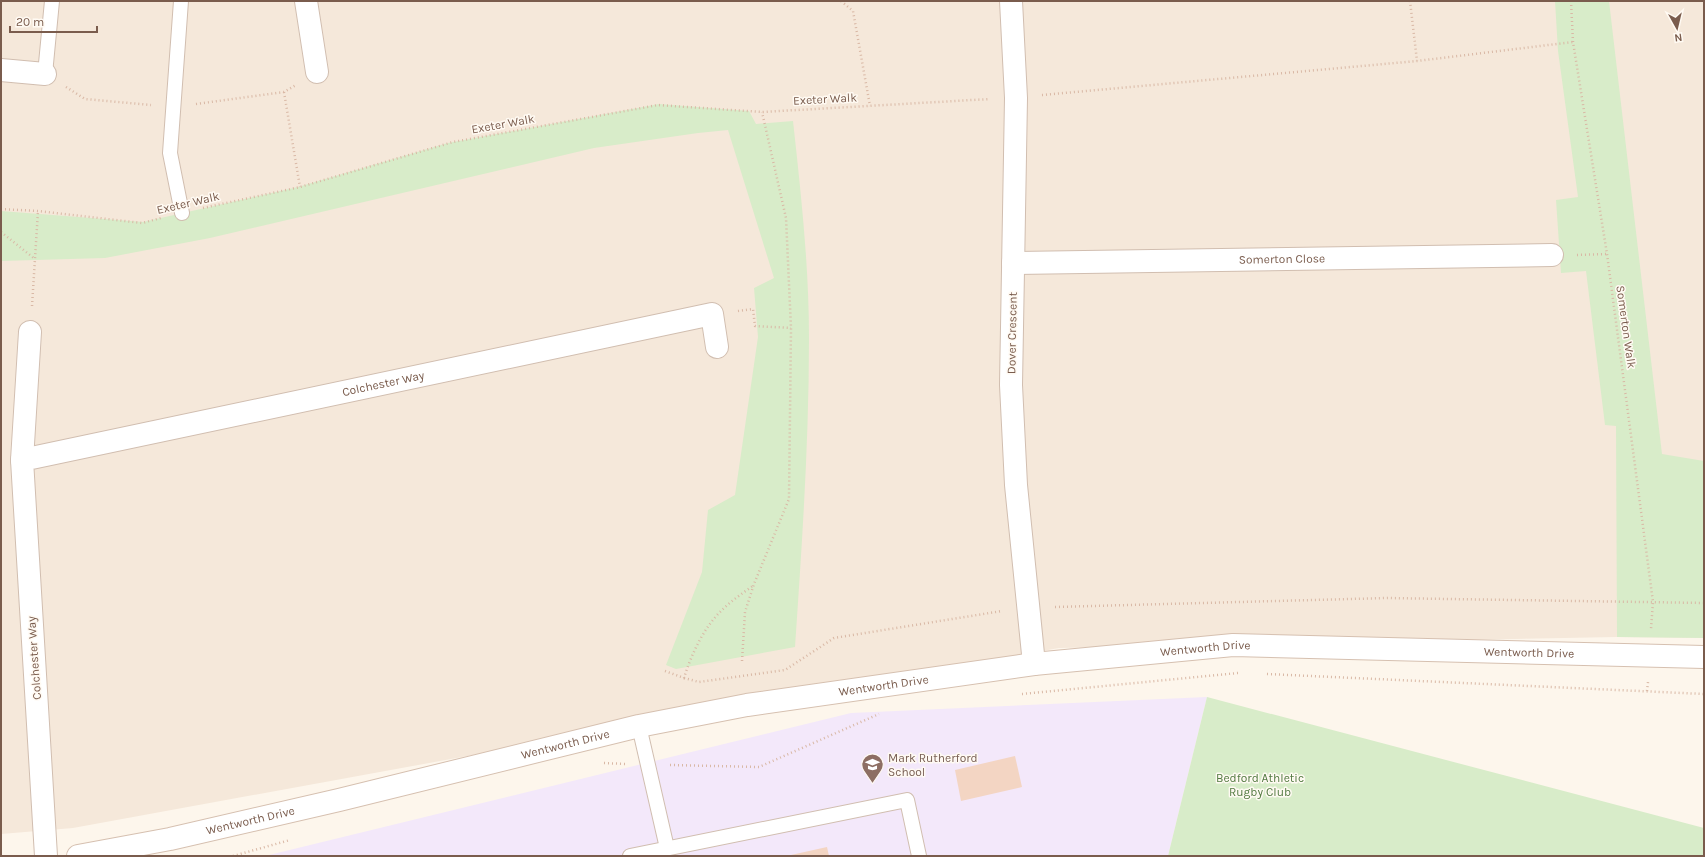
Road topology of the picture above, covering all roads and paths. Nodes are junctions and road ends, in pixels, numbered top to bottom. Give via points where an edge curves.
1 (52, 1) edge
2 (181, 1) edge
3 (306, 1) edge
4 (842, 1) edge
5 (1011, 1) edge
6 (1410, 1) edge
7 (1571, 1) edge
8 (1573, 42) junction
9 (1417, 61) junction
10 (1, 70) edge
11 (317, 72) dead end
12 (45, 74) joint
13 (284, 92) dead end
14 (1016, 98) junction
15 (870, 106) junction
16 (762, 112) junction
17 (300, 186) junction
18 (1, 209) edge
19 (38, 211) junction
20 (182, 213) junction
21 (1, 232) edge
22 (1552, 255) dead end
23 (35, 260) junction
24 (1013, 262) junction
25 (712, 314) junction
26 (791, 328) junction
27 (30, 332) joint
28 (718, 347) dead end
29 (22, 460) junction
30 (754, 584) junction
31 (1653, 602) junction
32 (1704, 603) edge
33 (1028, 607) junction
34 (1650, 656) junction
35 (1704, 657) edge
36 (742, 661) dead end
37 (1034, 664) junction
38 (666, 671) dead end
39 (1240, 673) dead end
40 (1263, 674) dead end
41 (684, 678) junction
42 (1021, 694) dead end
43 (1704, 694) edge
44 (882, 713) dead end
45 (639, 726) junction
46 (598, 763) dead end
47 (647, 765) junction
48 (667, 848) junction
49 (46, 856) edge
50 (78, 856) edge
51 (630, 856) edge
52 (919, 856) edge

1 - 12 lane
2 - 20 lane via 170,154
3 - 11 street
4 - 15 path via 853,11
5 - 14 street, Dover Crescent
6 - 9 path
7 - 8 path, Somerton Walk
8 - 9 path, Exeter Walk
8 - 31 path, Somerton Walk via 1607,254
9 - 14 path, Exeter Walk
10 - 12 street
13 - 17 path
14 - 15 path, Exeter Walk
14 - 24 street, Dover Crescent
15 - 16 path, Exeter Walk
16 - 17 path, Exeter Walk via 658,105 453,142
16 - 26 path via 786,218
17 - 20 path, Exeter Walk
18 - 19 path, Exeter Walk
19 - 20 path, Exeter Walk via 142,223
19 - 23 path
21 - 23 path
22 - 24 street, Somerton Close
23 - 27 path
24 - 33 street, Dover Crescent via 1011,385 1016,485
25 - 26 path via 753,309 755,326
25 - 28 street
25 - 29 street, Colchester Way
26 - 30 path via 789,499
27 - 29 street, Colchester Way
29 - 49 street, Colchester Way
30 - 36 path via 745,612
30 - 41 path via 721,610 689,660
31 - 32 path
31 - 33 path via 1387,598
31 - 34 path, Somerton Walk
33 - 37 street, Dover Crescent
33 - 41 path via 834,638 785,670 699,682
34 - 35 street, Wentworth Drive
34 - 37 street, Wentworth Drive via 1233,645
37 - 45 street, Wentworth Drive via 747,705
38 - 41 path
39 - 42 path
40 - 43 path
44 - 47 path via 759,767
45 - 47 lane
45 - 50 street, Wentworth Drive via 170,840
46 - 47 path
47 - 48 lane
48 - 51 lane
48 - 52 lane via 907,800

